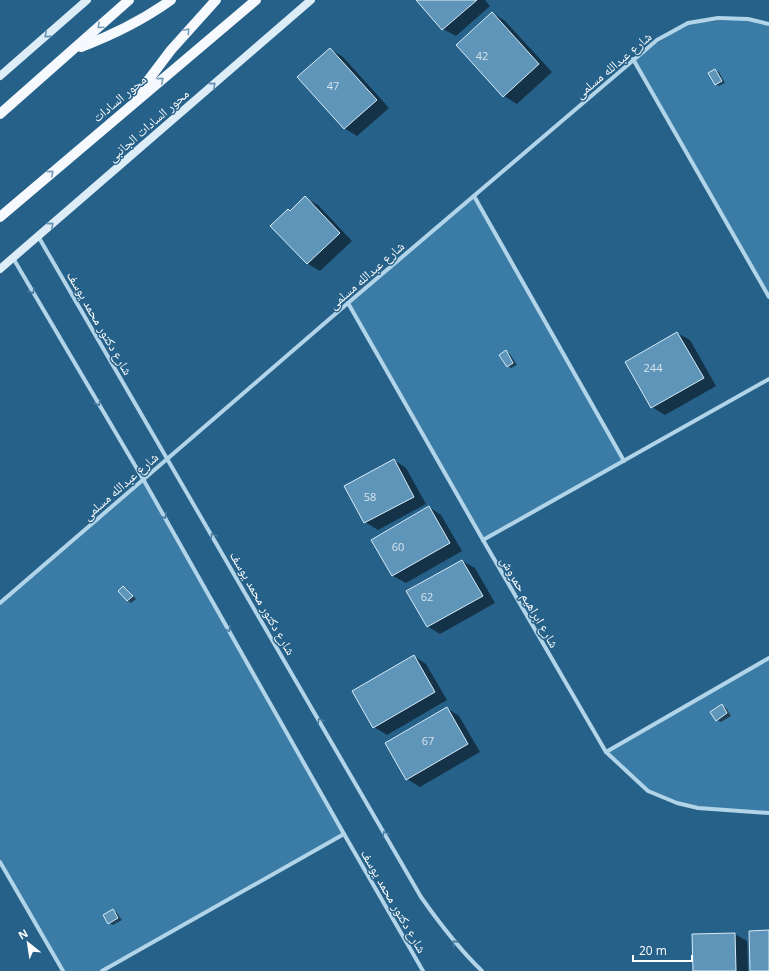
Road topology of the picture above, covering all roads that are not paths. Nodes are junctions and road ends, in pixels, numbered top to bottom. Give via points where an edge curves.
1 (87, 0) edge
2 (129, 0) edge
3 (171, 0) edge
4 (216, 0) edge
5 (256, 0) edge
6 (311, 0) edge
7 (769, 24) edge
8 (74, 50) junction
9 (633, 59) junction
10 (0, 76) edge
11 (129, 106) junction
12 (0, 114) edge
13 (474, 196) junction
14 (0, 217) edge
15 (38, 236) junction
16 (13, 258) junction
17 (0, 269) edge
18 (769, 297) edge
19 (348, 303) junction
20 (769, 379) edge
21 (168, 458) junction
22 (624, 460) junction
23 (143, 479) junction
24 (483, 540) junction
25 (0, 603) edge
26 (769, 658) edge
27 (606, 752) junction
28 (769, 813) edge
29 (344, 834) junction
30 (0, 862) edge
31 (63, 971) edge
32 (102, 971) edge
33 (423, 971) edge
34 (482, 971) edge

1 -> 10 street
2 -> 8 main road
3 - 8 main road via 128,27
11 -> 4 main road via 171,50
11 -> 5 main road, محور السادات
15 -> 6 street, محور السادات الجانبى
7 - 9 street, شارع عبدالله مسلمى via 748,19 718,18 688,23 657,40
8 - 12 main road
9 - 13 street, شارع عبدالله مسلمى
9 - 18 street
14 -> 11 main road, محور السادات
13 - 19 street, شارع عبدالله مسلمى
13 - 22 street
15 - 16 street, محور السادات الجانبى
15 - 21 street, شارع دكتور محمد يوسف
16 - 17 street, محور السادات الجانبى
16 -> 23 street, شارع دكتور محمد يوسف
19 - 21 street, شارع عبدالله مسلمى
19 - 24 street, شارع ابراهيم حمروش
20 - 22 street
21 - 23 street, شارع عبدالله مسلمى
34 -> 21 street, شارع دكتور محمد يوسف via 444,930 421,897
22 - 24 street
23 - 25 street, شارع عبدالله مسلمى
23 -> 29 street, شارع دكتور محمد يوسف
24 - 27 street, شارع ابراهيم حمروش
26 - 27 street
27 - 28 street, شارع ابراهيم حمروش via 648,791 677,803 698,808
29 - 32 street
29 - 33 street, شارع دكتور محمد يوسف
30 - 31 street

